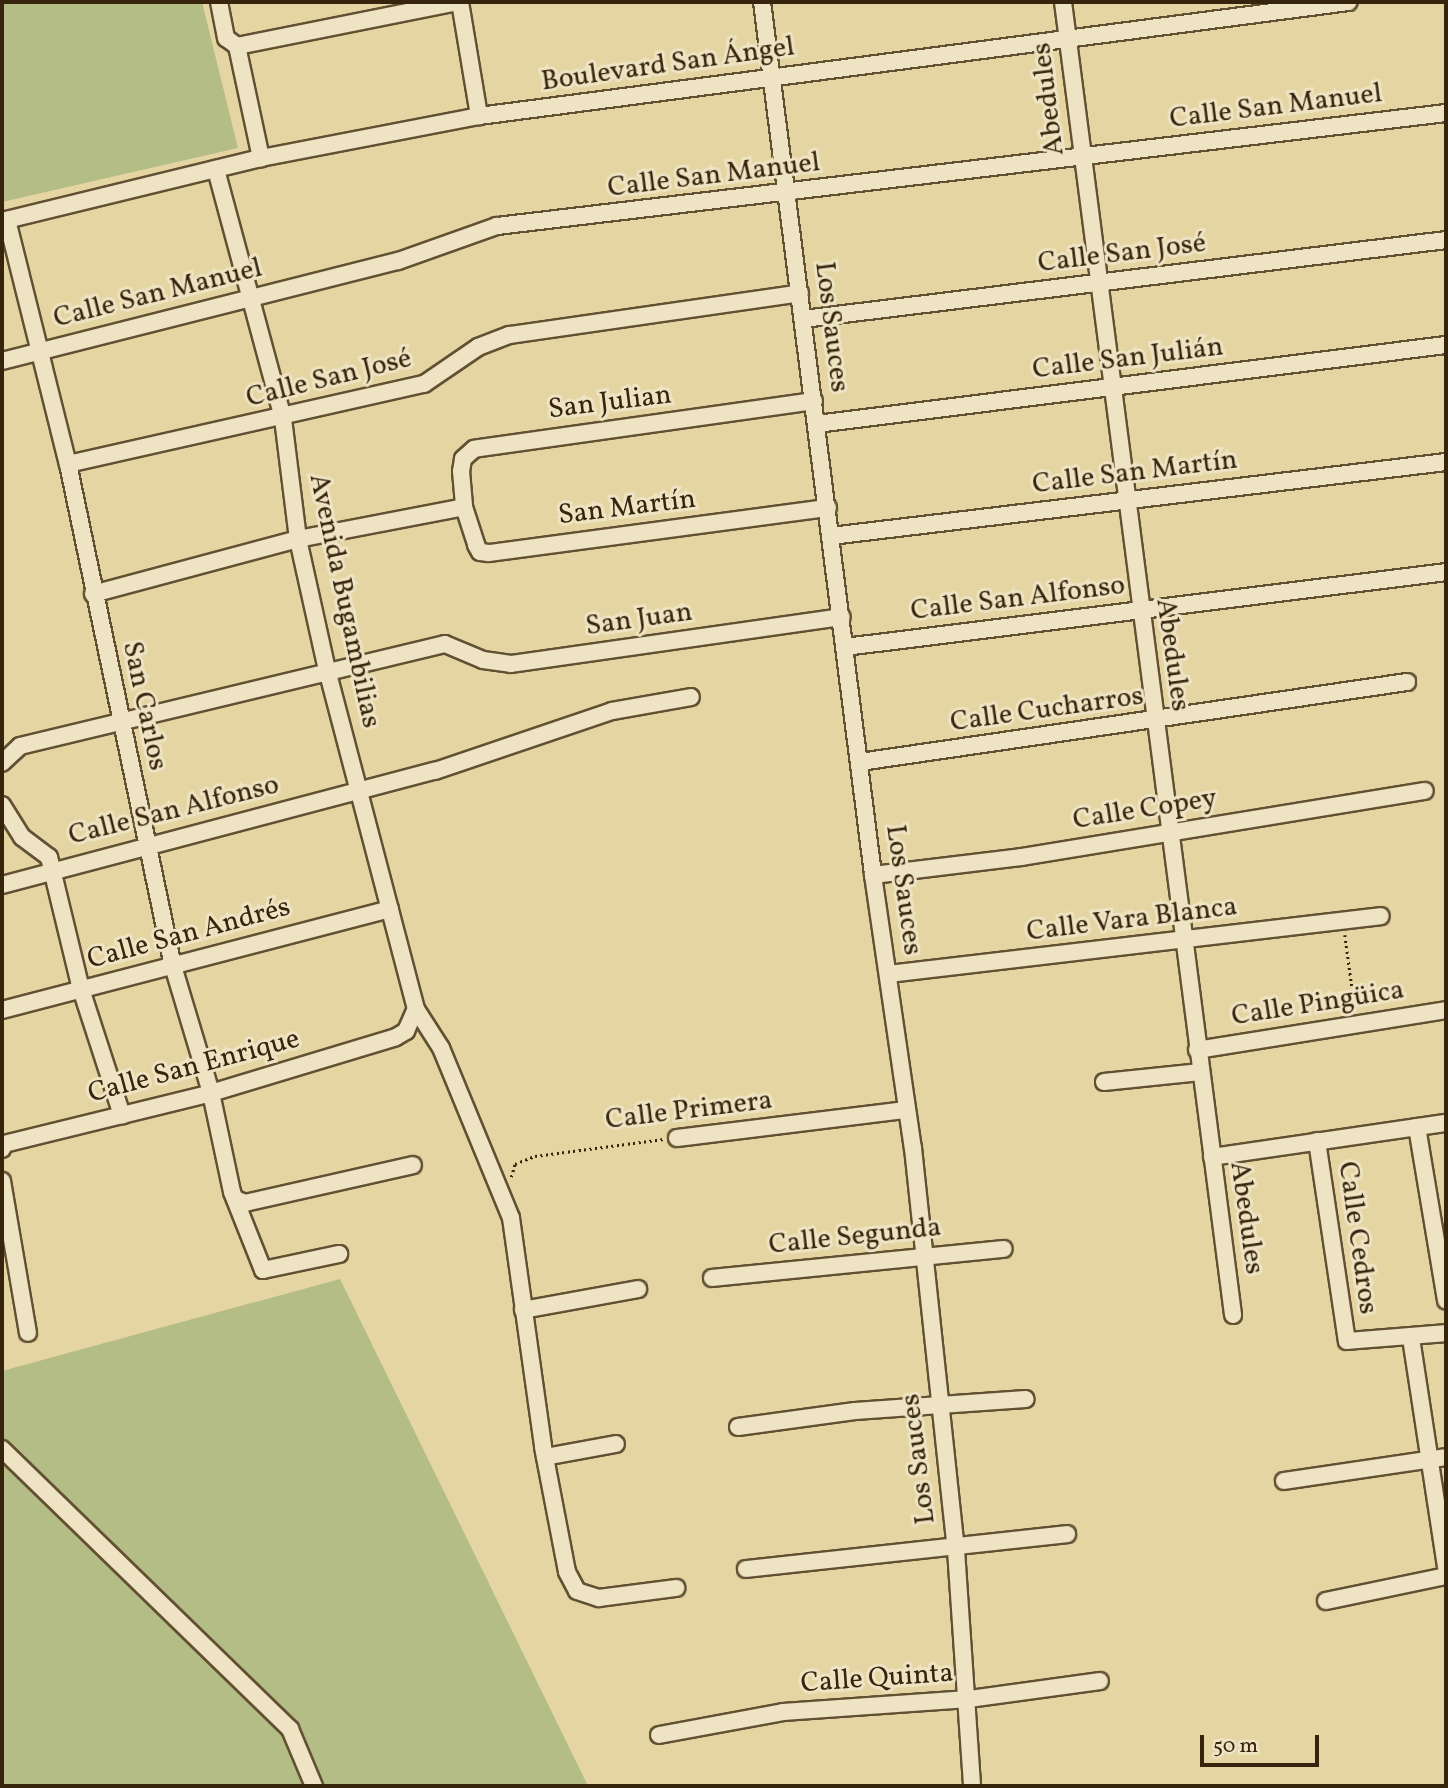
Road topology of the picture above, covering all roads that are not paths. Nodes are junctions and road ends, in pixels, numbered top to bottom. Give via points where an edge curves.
1 (219, 2) edge
2 (459, 2) edge
3 (762, 2) edge
4 (1063, 2) edge
5 (1349, 2) edge
6 (1068, 37) junction
7 (237, 46) junction
8 (772, 77) junction
9 (1446, 113) edge
10 (479, 116) junction
11 (1082, 157) junction
12 (261, 158) junction
13 (216, 169) junction
14 (787, 193) junction
15 (4, 221) edge
16 (1446, 240) edge
17 (1097, 283) junction
18 (800, 293) junction
19 (251, 298) junction
20 (803, 319) junction
21 (1446, 345) edge
22 (40, 351) junction
23 (2, 361) edge
24 (1110, 388) junction
25 (814, 401) junction
26 (283, 418) junction
27 (817, 425) junction
28 (1446, 462) edge
29 (68, 464) junction
30 (1125, 501) junction
31 (464, 507) junction
32 (828, 508) junction
33 (831, 536) junction
34 (298, 539) junction
35 (1446, 572) edge
36 (93, 594) junction
37 (1139, 610) junction
38 (842, 617) junction
39 (845, 647) junction
40 (327, 670) junction
41 (1407, 682) dead end
42 (691, 697) dead end
43 (120, 720) junction
44 (1154, 721) junction
45 (860, 762) junction
46 (2, 763) edge
47 (360, 790) junction
48 (1425, 791) dead end
49 (2, 805) edge
50 (1168, 832) junction
51 (147, 845) junction
52 (52, 869) junction
53 (873, 875) junction
54 (2, 886) edge
55 (390, 909) junction
56 (1381, 916) dead end
57 (1183, 942) junction
58 (173, 966) junction
59 (888, 974) junction
60 (81, 989) junction
61 (416, 1009) junction
62 (2, 1010) edge
63 (1446, 1010) edge
64 (1197, 1050) junction
65 (1200, 1072) junction
66 (1104, 1082) dead end
67 (211, 1093) junction
68 (906, 1110) junction
69 (122, 1115) junction
70 (1446, 1123) edge
71 (1417, 1127) junction
72 (677, 1138) road end
73 (1317, 1141) junction
74 (3, 1146) edge
75 (1212, 1157) junction
76 (413, 1165) dead end
77 (2, 1181) edge
78 (238, 1200) junction
79 (1004, 1249) dead end
80 (339, 1254) dead end
81 (922, 1256) junction
82 (712, 1278) dead end
83 (638, 1289) dead end
84 (1446, 1301) edge
85 (523, 1310) junction
86 (1233, 1315) dead end
87 (27, 1333) dead end
88 (1446, 1333) edge
89 (1410, 1338) junction
90 (1026, 1399) dead end
91 (939, 1405) junction
92 (738, 1427) dead end
93 (616, 1444) dead end
94 (2, 1449) edge
95 (545, 1457) junction
96 (1439, 1458) edge
97 (1284, 1481) dead end
98 (1067, 1534) dead end
99 (956, 1550) junction
100 (1446, 1567) edge
101 (746, 1569) dead end
102 (1446, 1576) edge
103 (676, 1588) dead end
104 (1326, 1601) dead end
105 (1100, 1681) dead end
106 (969, 1699) junction
107 (659, 1735) dead end
108 (314, 1786) edge
109 (972, 1786) edge

1 - 7 street via 226,38
2 - 7 street
2 - 10 street
3 - 8 street, Los Sauces
4 - 6 street, Abedules
5 - 6 street, Boulevard San Ángel
6 - 8 street, Boulevard San Ángel
6 - 11 street, Abedules
7 - 12 street
8 - 10 street, Boulevard San Ángel
8 - 14 street, Los Sauces
9 - 11 street, Calle San Manuel
10 - 12 street, Boulevard San Ángel
11 - 14 street, Calle San Manuel
11 - 17 street, Abedules
12 - 13 street, Boulevard San Ángel
13 - 15 street, Boulevard San Ángel
13 - 19 street, Avenida Bugambilias
14 - 18 street, Los Sauces
14 - 19 street, Calle San Manuel via 497,226 398,261
15 - 22 street, San Carlos
16 - 17 street, Calle San José
17 - 20 street, Calle San José
17 - 24 street, Abedules
18 - 20 street, Los Sauces
18 - 26 street, Calle San José via 510,335 478,347 424,384
19 - 22 street, Calle San Manuel
19 - 26 street, Avenida Bugambilias
20 - 25 street, Los Sauces
21 - 24 street, Calle San Julián
22 - 23 street, Calle San Manuel
22 - 29 street, San Carlos
24 - 27 street, Calle San Julián
24 - 30 street, Abedules
25 - 27 street, Los Sauces
25 - 31 street, San Julian via 474,449 463,459
26 - 29 street, Calle San José
26 - 34 street, Avenida Bugambilias
27 - 32 street, Los Sauces
28 - 30 street, Calle San Martín
29 - 36 street, San Carlos
30 - 33 street, Calle San Martín
30 - 37 street, Abedules
31 - 32 street, San Martín via 476,545 480,552 489,553
31 - 34 street
32 - 33 street, Los Sauces
33 - 38 street, Los Sauces
34 - 36 street
34 - 40 street, Avenida Bugambilias
35 - 37 street, Calle San Alfonso
36 - 43 street, San Carlos
37 - 39 street, Calle San Alfonso
37 - 44 street, Abedules
38 - 39 street, Los Sauces
38 - 40 street, San Juan via 511,664 483,660 445,644
39 - 45 street, Los Sauces
40 - 43 street
40 - 47 street, Avenida Bugambilias
41 - 44 street, Calle Cucharros
42 - 47 street, Calle San Alfonso via 612,711 503,750
43 - 46 street via 20,746
43 - 51 street, San Carlos
44 - 45 street, Calle Cucharros
44 - 50 street, Abedules
45 - 53 street, Los Sauces
47 - 51 street, Calle San Alfonso
47 - 55 street, Avenida Bugambilias
48 - 50 street, Calle Copey
49 - 52 street via 22,837 49,858
50 - 53 street, Calle Copey
50 - 57 street, Abedules
51 - 52 street, Calle San Alfonso
51 - 58 street, San Carlos
52 - 54 street, Calle San Alfonso
52 - 60 street
53 - 59 street, Los Sauces
55 - 58 street, Calle San Andrés
55 - 61 street, Avenida Bugambilias
56 - 57 street, Calle Vara Blanca
57 - 59 street, Calle Vara Blanca
57 - 64 street, Abedules
58 - 60 street, Calle San Andrés
58 - 67 street, San Carlos
59 - 68 street, Los Sauces
60 - 62 street, Calle San Andrés
60 - 69 street
61 - 67 street, Calle San Enrique via 407,1031 396,1037
61 - 85 street, Avenida Bugambilias via 441,1048 505,1198
63 - 64 street, Calle Pingüica
64 - 65 street, Abedules
65 - 66 street
65 - 75 street, Abedules
67 - 69 street, Calle San Enrique
67 - 78 street, San Carlos via 232,1192
68 - 72 street, Calle Primera
68 - 81 street, Los Sauces
69 - 74 street, Calle San Enrique
70 - 71 street
71 - 73 street
71 - 84 street
73 - 75 street
73 - 89 street, Calle Cedros via 1347,1341
75 - 86 street, Abedules
76 - 78 street via 245,1203
77 - 87 street
78 - 80 street, San Carlos via 263,1270
79 - 81 street, Calle Segunda
81 - 82 street, Calle Segunda
81 - 91 street, Los Sauces
83 - 85 street
85 - 95 street, Avenida Bugambilias
88 - 89 street
89 - 96 street
90 - 91 street
91 - 92 street
91 - 99 street, Los Sauces
93 - 95 street
94 - 108 street via 290,1729
95 - 103 street, Avenida Bugambilias via 567,1573 577,1591 599,1598
96 - 97 street
96 - 100 street
98 - 99 street
99 - 101 street
99 - 106 street, Los Sauces
102 - 104 street
105 - 106 street, Calle Quinta
106 - 107 street, Calle Quinta via 783,1712
106 - 109 street, Los Sauces

